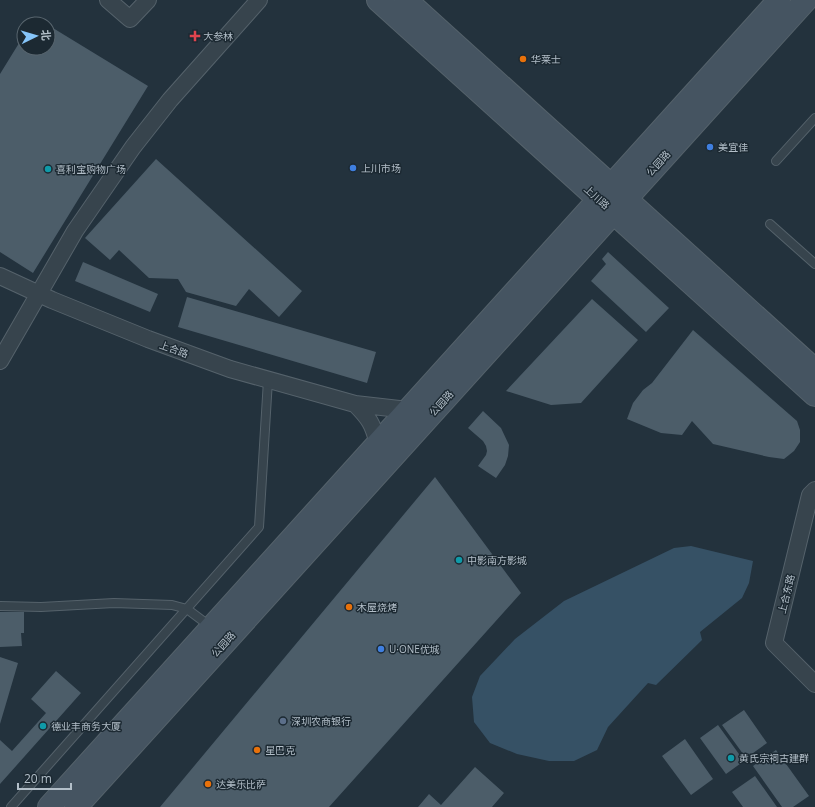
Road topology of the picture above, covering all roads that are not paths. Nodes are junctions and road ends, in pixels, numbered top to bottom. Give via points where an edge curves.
1 (108, 0) edge
2 (148, 0) edge
3 (259, 0) edge
4 (378, 0) edge
5 (406, 0) edge
6 (779, 0) edge
7 (806, 0) edge
8 (815, 118) edge
9 (776, 161) dead end
10 (612, 199) junction
11 (770, 224) dead end
12 (815, 264) edge
13 (0, 276) edge
14 (39, 294) junction
15 (0, 361) edge
16 (815, 370) edge
17 (268, 380) junction
18 (815, 395) edge
19 (355, 404) junction
20 (408, 410) junction
21 (378, 444) junction
22 (815, 490) edge
23 (0, 606) edge
24 (187, 609) junction
25 (212, 627) junction
26 (815, 684) edge
27 (11, 807) edge
28 (49, 807) edge
29 (76, 807) edge

1 - 2 street via 130,19
3 - 14 street via 170,100 133,147 75,231
4 - 10 main road, 上川路
5 - 10 main road, 上川路
6 - 10 main road, 公园路
7 - 10 main road, 公园路
8 - 9 lane
10 - 16 main road, 上川路
10 - 18 main road, 上川路
10 - 20 main road, 公园路
10 - 29 main road, 公园路
11 - 12 lane
13 - 14 street, 上合路
14 - 15 street
14 - 17 street, 上合路 via 148,339
17 - 19 street, 上合路
17 - 24 lane via 259,527
19 - 20 street, 上合路
19 - 21 street via 371,421
20 - 21 main road, 公园路
21 - 25 main road, 公园路
22 - 26 street, 上合东路 via 810,495 774,643
23 - 24 lane via 41,607 114,603 172,605
24 - 25 lane
24 - 27 lane
25 - 28 main road, 公园路

